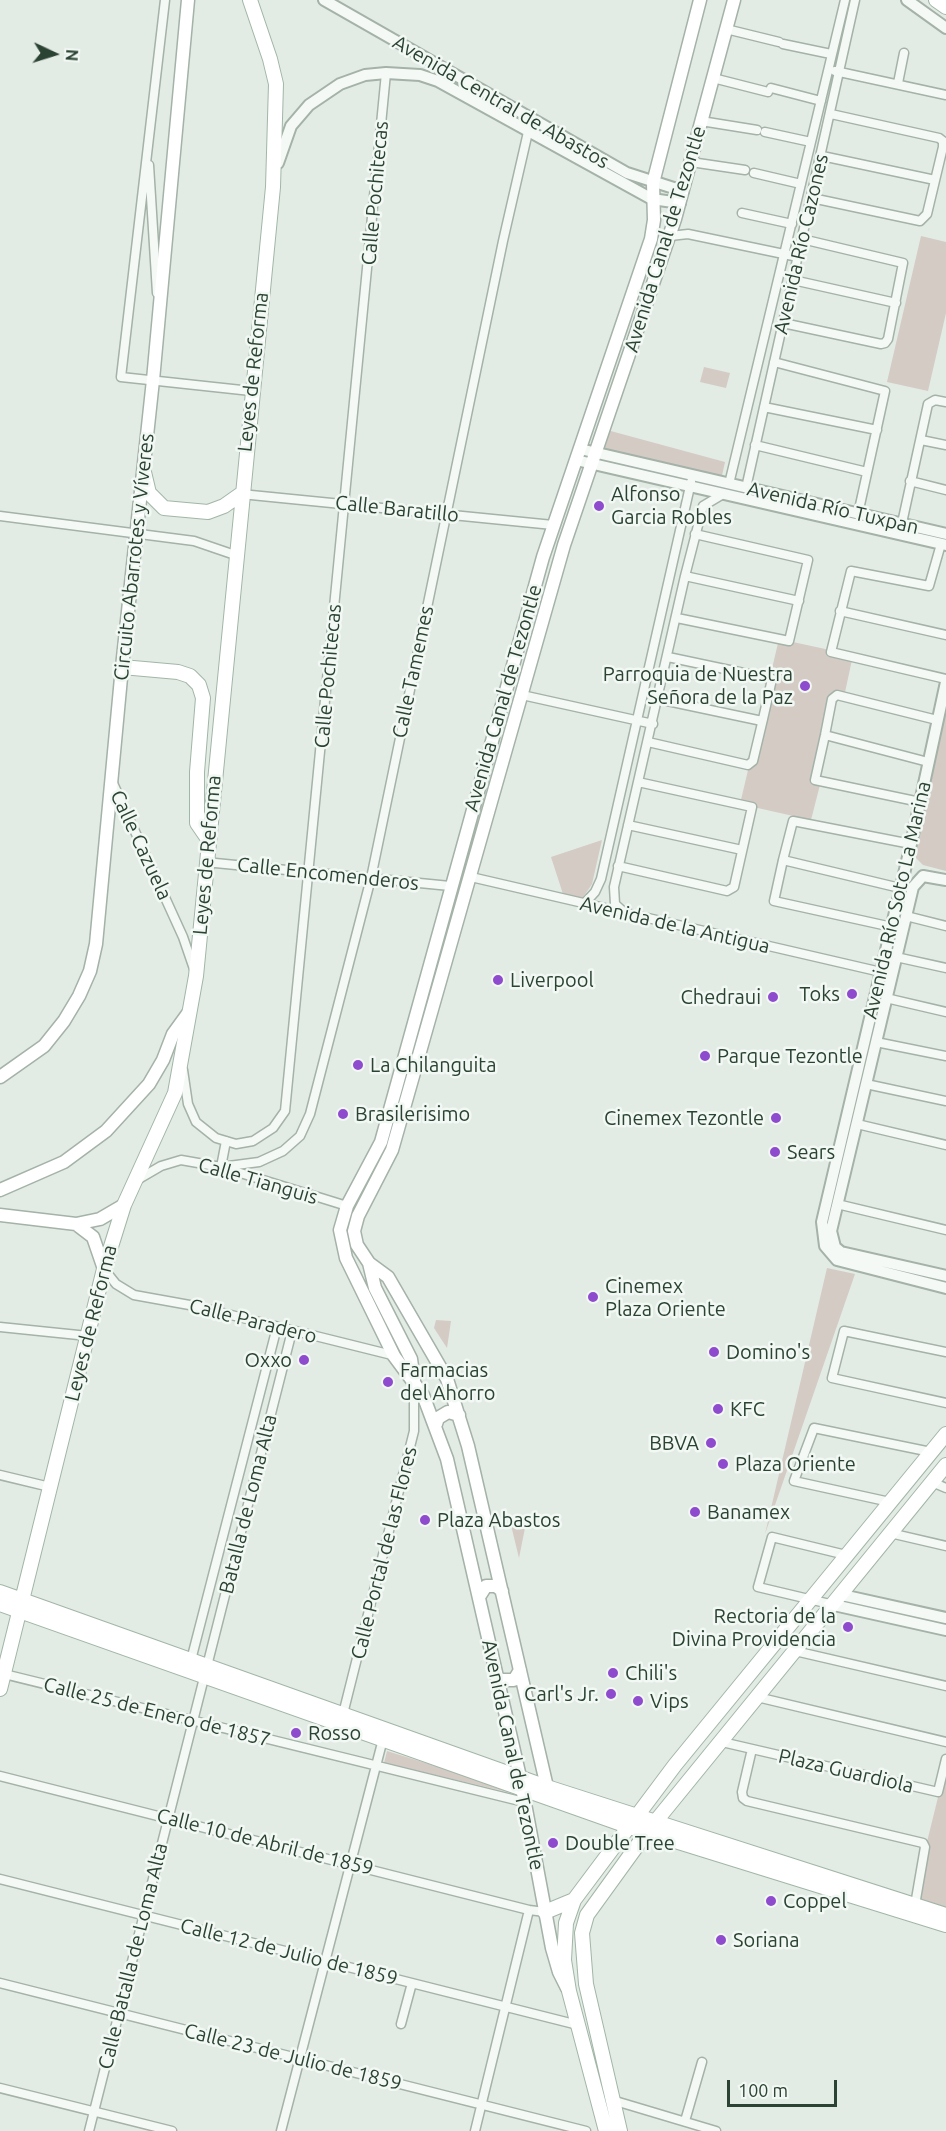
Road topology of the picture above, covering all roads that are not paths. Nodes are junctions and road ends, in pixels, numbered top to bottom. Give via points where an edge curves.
1 (165, 0) edge
2 (188, 0) edge
3 (250, 0) edge
4 (324, 0) edge
5 (700, 0) edge
6 (734, 0) edge
7 (845, 0) edge
8 (855, 0) edge
9 (907, 0) edge
10 (936, 0) edge
11 (946, 8) edge
12 (946, 28) edge
13 (726, 29) junction
14 (904, 53) dead end
15 (831, 54) junction
16 (828, 69) junction
17 (840, 72) junction
18 (386, 73) junction
19 (712, 78) junction
20 (898, 83) junction
21 (946, 95) edge
22 (820, 101) junction
23 (831, 114) junction
24 (701, 121) junction
25 (529, 124) junction
26 (811, 142) junction
27 (148, 147) junction
28 (822, 156) junction
29 (691, 162) junction
30 (745, 170) dead end
31 (754, 173) dead end
32 (935, 180) junction
33 (653, 183) junction
34 (801, 184) junction
35 (273, 187) junction
36 (682, 197) junction
37 (652, 198) junction
38 (812, 198) junction
39 (742, 213) dead end
40 (675, 219) junction
41 (792, 224) junction
42 (688, 234) junction
43 (670, 236) junction
44 (802, 239) junction
45 (784, 254) junction
46 (798, 257) junction
47 (793, 280) junction
48 (896, 303) junction
49 (158, 321) junction
50 (783, 323) junction
51 (774, 362) junction
52 (153, 380) junction
53 (251, 391) junction
54 (946, 402) edge
55 (764, 407) junction
56 (877, 430) junction
57 (921, 440) junction
58 (946, 445) edge
59 (755, 446) junction
60 (593, 459) junction
61 (576, 460) junction
62 (867, 471) junction
63 (144, 472) junction
64 (587, 478) junction
65 (691, 481) junction
66 (910, 481) junction
67 (746, 488) junction
68 (726, 489) junction
69 (946, 490) edge
70 (241, 494) junction
71 (782, 502) junction
72 (344, 504) junction
73 (860, 505) dead end
74 (446, 514) junction
75 (0, 516) edge
76 (902, 523) junction
77 (553, 525) junction
78 (136, 533) junction
79 (695, 534) junction
80 (944, 541) edge
81 (235, 555) junction
82 (685, 576) junction
83 (798, 601) junction
84 (840, 611) junction
85 (676, 618) junction
86 (946, 635) edge
87 (668, 657) junction
88 (122, 667) junction
89 (946, 681) edge
90 (522, 695) junction
91 (658, 699) junction
92 (637, 720) junction
93 (937, 720) junction
94 (762, 721) junction
95 (652, 724) junction
96 (825, 735) junction
97 (648, 742) junction
98 (928, 762) junction
99 (112, 781) junction
100 (638, 782) junction
101 (920, 802) junction
102 (628, 825) junction
103 (208, 839) junction
104 (911, 844) junction
105 (742, 850) junction
106 (908, 857) junction
107 (783, 860) junction
108 (206, 862) junction
109 (618, 866) junction
110 (309, 872) junction
111 (923, 876) junction
112 (471, 877) junction
113 (370, 878) junction
114 (946, 880) edge
115 (450, 886) junction
116 (900, 888) junction
117 (584, 904) junction
118 (627, 914) junction
119 (906, 916) junction
120 (946, 926) edge
121 (892, 927) junction
122 (896, 957) junction
123 (946, 968) edge
124 (881, 972) junction
125 (196, 976) junction
126 (886, 998) junction
127 (191, 1010) junction
128 (946, 1012) edge
129 (876, 1042) junction
130 (946, 1056) edge
131 (182, 1063) junction
132 (0, 1077) edge
133 (866, 1084) junction
134 (946, 1101) edge
135 (857, 1124) junction
136 (226, 1141) junction
137 (946, 1145) edge
138 (222, 1167) junction
139 (137, 1180) junction
140 (0, 1190) edge
141 (837, 1204) junction
142 (124, 1205) junction
143 (347, 1206) junction
144 (0, 1215) edge
145 (827, 1223) junction
146 (76, 1224) junction
147 (946, 1230) edge
148 (369, 1263) junction
149 (104, 1269) junction
150 (946, 1276) edge
151 (946, 1288) edge
152 (0, 1327) edge
153 (277, 1327) junction
154 (292, 1331) junction
155 (88, 1336) junction
156 (946, 1352) edge
157 (394, 1356) junction
158 (411, 1359) junction
159 (414, 1381) junction
160 (946, 1403) edge
161 (459, 1415) junction
162 (436, 1424) junction
163 (946, 1434) edge
164 (931, 1452) junction
165 (946, 1465) edge
166 (0, 1475) edge
167 (932, 1482) junction
168 (50, 1487) junction
169 (946, 1488) edge
170 (479, 1493) junction
171 (456, 1499) junction
172 (890, 1502) junction
173 (890, 1533) junction
174 (946, 1546) edge
175 (846, 1555) junction
176 (501, 1591) junction
177 (0, 1592) edge
178 (813, 1595) junction
179 (478, 1597) junction
180 (838, 1600) junction
181 (0, 1604) edge
182 (21, 1605) junction
183 (946, 1618) edge
184 (946, 1630) edge
185 (795, 1651) junction
186 (190, 1665) junction
187 (520, 1670) junction
188 (206, 1671) junction
189 (2, 1673) edge
190 (496, 1676) junction
191 (946, 1686) edge
192 (0, 1689) edge
193 (757, 1697) junction
194 (342, 1719) junction
195 (193, 1721) junction
196 (383, 1739) junction
197 (722, 1742) junction
198 (946, 1742) edge
199 (752, 1749) junction
200 (946, 1759) edge
201 (375, 1767) junction
202 (0, 1776) edge
203 (547, 1787) junction
204 (522, 1790) junction
205 (168, 1818) junction
206 (631, 1821) junction
207 (651, 1828) junction
208 (349, 1864) junction
209 (0, 1879) edge
210 (574, 1900) junction
211 (915, 1905) junction
212 (529, 1910) junction
213 (545, 1912) junction
214 (946, 1915) edge
215 (144, 1916) junction
216 (946, 1925) edge
217 (325, 1962) junction
218 (0, 1983) edge
219 (412, 1983) junction
220 (569, 1990) junction
221 (505, 2008) junction
222 (119, 2014) junction
223 (401, 2024) dead end
224 (578, 2025) junction
225 (300, 2059) junction
226 (702, 2062) dead end
227 (0, 2088) edge
228 (612, 2100) junction
229 (482, 2104) junction
230 (94, 2111) junction
231 (685, 2121) junction
232 (89, 2131) edge
233 (172, 2131) edge
234 (281, 2131) edge
235 (475, 2131) edge
236 (586, 2131) edge
237 (606, 2131) edge
238 (620, 2131) edge
239 (715, 2131) edge

1 - 27 street
2 - 49 main road, Circuito Abarrotes y Víveres
3 - 35 main road, Leyes de Reforma via 276,84
4 - 25 street, Avenida Central de Abastos
5 - 33 main road, Avenida Canal de Tezontle
6 - 13 main road, Avenida Canal de Tezontle
7 - 15 street, Avenida Río Cazones
8 - 17 street, Avenida Río Cazones
9 - 12 street
10 - 11 main road
13 - 15 street
13 - 19 main road, Avenida Canal de Tezontle
14 - 20 street
15 - 16 street, Avenida Río Cazones
16 - 17 street
16 - 22 street, Avenida Río Cazones
17 - 20 street
17 - 23 street, Avenida Río Cazones
18 - 25 street, Avenida Central de Abastos via 420,75 438,81
18 - 35 street, Avenida Central de Abastos via 340,84 309,105 291,126 281,149
18 - 72 street, Calle Pochitecas
19 - 22 street
19 - 24 main road, Avenida Canal de Tezontle
20 - 21 street
22 - 26 street, Avenida Río Cazones
23 - 28 street, Avenida Río Cazones
23 - 32 street via 939,138 943,147
24 - 26 street
24 - 29 main road, Avenida Canal de Tezontle
25 - 33 street, Avenida Central de Abastos
25 - 37 street, Avenida Central de Abastos
25 - 74 street, Calle Tamemes
26 - 34 street, Avenida Río Cazones
27 - 49 street
27 - 52 street via 121,377
28 - 32 street
28 - 38 street, Avenida Río Cazones
29 - 30 street
29 - 36 main road, Avenida Canal de Tezontle
31 - 34 street
32 - 38 street via 927,214 920,221
33 - 36 street, Avenida Central de Abastos
33 - 37 main road, Avenida Canal de Tezontle
34 - 41 street, Avenida Río Cazones
35 - 53 main road, Leyes de Reforma
36 - 37 street, Avenida Central de Abastos
36 - 40 main road, Avenida Canal de Tezontle
37 - 61 main road, Avenida Canal de Tezontle via 651,239
38 - 44 street, Avenida Río Cazones
39 - 41 street
40 - 42 street
40 - 43 main road, Avenida Canal de Tezontle
41 - 45 street, Avenida Río Cazones
42 - 43 street
42 - 45 street
43 - 60 main road, Avenida Canal de Tezontle
44 - 46 street, Avenida Río Cazones
44 - 48 street via 900,261 904,268
45 - 46 street
45 - 68 street, Avenida Río Cazones
46 - 47 street, Avenida Río Cazones
47 - 48 street
47 - 50 street, Avenida Río Cazones
48 - 50 street via 885,343
49 - 52 main road, Circuito Abarrotes y Víveres
50 - 51 street, Avenida Río Cazones
51 - 55 street, Avenida Río Cazones
51 - 56 street via 885,391
52 - 53 street
52 - 63 main road, Circuito Abarrotes y Víveres
53 - 70 main road, Leyes de Reforma
54 - 57 street via 935,400 928,404
55 - 56 street
55 - 59 street, Avenida Río Cazones
56 - 62 street
57 - 58 street
57 - 66 street
59 - 62 street
59 - 67 street, Avenida Río Cazones
60 - 61 street, Avenida Río Tuxpan
60 - 64 main road, Avenida Canal de Tezontle
60 - 65 street, Avenida Río Tuxpan
61 - 64 main road
61 - 77 main road, Avenida Canal de Tezontle
62 - 73 street
63 - 70 main road via 149,493 164,508 208,512
63 - 78 main road, Circuito Abarrotes y Víveres
64 - 90 main road, Avenida Canal de Tezontle
65 - 68 street, Avenida Río Tuxpan
65 - 92 street
66 - 69 street
66 - 76 street
67 - 68 street, Avenida Río Tuxpan
67 - 71 street, Avenida Río Tuxpan
68 - 71 street, Avenida Río Tuxpan
68 - 79 street via 703,506
70 - 72 street, Calle Baratillo
70 - 81 main road, Leyes de Reforma
71 - 76 street, Avenida Río Tuxpan
71 - 80 street, Avenida Río Tuxpan
72 - 74 street, Calle Baratillo
72 - 110 street, Calle Pochitecas
74 - 77 street, Calle Baratillo
74 - 113 street, Calle Tamemes
75 - 78 street
76 - 80 street, Avenida Río Tuxpan
77 - 115 main road, Avenida Canal de Tezontle
78 - 81 street via 194,541
78 - 88 main road, Circuito Abarrotes y Víveres
79 - 82 street
79 - 83 street via 808,560
80 - 84 street via 930,586 851,571
81 - 103 main road, Leyes de Reforma
82 - 83 street
82 - 85 street
83 - 85 street via 789,641
84 - 86 street
84 - 89 street via 831,652
85 - 87 street
87 - 91 street
87 - 94 street via 772,679
88 - 99 main road, Circuito Abarrotes y Víveres
88 - 103 main road via 178,672 199,685 203,698 197,823
89 - 93 street, Avenida Río Soto La Marina
90 - 92 street
90 - 112 main road, Avenida Canal de Tezontle
91 - 94 street
91 - 95 street
92 - 95 street
92 - 117 street via 601,879
93 - 96 street via 834,696
93 - 98 street, Avenida Río Soto La Marina
94 - 97 street via 753,761 748,765
95 - 97 street
96 - 98 street
96 - 101 street via 815,780
97 - 100 street
98 - 101 street, Avenida Río Soto La Marina
99 - 125 street, Calle Cazuela via 183,937
99 - 132 main road, Circuito Abarrotes y Víveres via 90,971 69,1013 44,1046
100 - 102 street
100 - 105 street via 752,807
101 - 104 street, Avenida Río Soto La Marina
102 - 105 street
102 - 109 street
103 - 108 main road, Leyes de Reforma
104 - 106 street, Avenida Río Soto La Marina
104 - 107 street via 793,821
105 - 109 street via 734,887 727,891
106 - 111 street
106 - 116 street, Avenida Río Soto La Marina
107 - 116 street
107 - 121 street via 774,901
108 - 110 street, Calle Encomenderos
108 - 125 main road, Leyes de Reforma
109 - 118 street via 613,895 615,903
110 - 113 street, Calle Encomenderos
110 - 136 street, Calle Pochitecas via 285,1111 273,1128 254,1142
111 - 114 street
111 - 119 street, Avenida Río Soto La Marina via 913,887
112 - 117 street, Avenida de la Antigua
112 - 148 main road, Avenida Canal de Tezontle via 392,1150 355,1222 354,1238
113 - 115 street, Calle Encomenderos
113 - 138 street, Calle Tamemes via 310,1114 300,1136 283,1151 259,1162
115 - 143 main road, Avenida Canal de Tezontle via 381,1142
116 - 121 street, Avenida Río Soto La Marina
117 - 118 street, Avenida de la Antigua
118 - 124 street, Avenida de la Antigua
119 - 120 street
119 - 122 street, Avenida Río Soto La Marina
121 - 124 street, Avenida Río Soto La Marina
122 - 123 street
122 - 126 street, Avenida Río Soto La Marina
124 - 145 street, Avenida Río Soto La Marina
125 - 127 main road, Leyes de Reforma
126 - 128 street
126 - 129 street, Avenida Río Soto La Marina
127 - 131 main road, Leyes de Reforma
127 - 140 main road via 173,1034 149,1084 106,1131 64,1162
129 - 130 street
129 - 133 street, Avenida Río Soto La Marina
131 - 136 street via 188,1104 196,1122
131 - 139 main road, Leyes de Reforma via 175,1093
133 - 134 street
133 - 135 street, Avenida Río Soto La Marina
135 - 137 street
135 - 141 street, Avenida Río Soto La Marina
136 - 138 street
138 - 139 street, Calle Tianguis via 181,1160
138 - 143 street, Calle Tianguis
139 - 142 main road, Leyes de Reforma
141 - 145 street, Avenida Río Soto La Marina
141 - 147 street
142 - 146 main road via 100,1219
142 - 149 main road, Leyes de Reforma
143 - 157 main road, Avenida Canal de Tezontle via 340,1230 341,1243
144 - 146 main road
145 - 150 street via 832,1241 841,1252
145 - 151 street via 825,1246 837,1260
146 - 149 main road via 93,1238
148 - 158 main road, Avenida Canal de Tezontle via 375,1288
148 - 161 main road, Avenida Canal de Tezontle via 388,1277 416,1323 447,1378
149 - 153 street, Calle Paradero via 116,1284 134,1295
149 - 155 main road, Leyes de Reforma
152 - 155 street
153 - 154 street, Calle Paradero
153 - 186 street, Batalla de Loma Alta
154 - 157 street, Calle Paradero
154 - 188 street, Batalla de Loma Alta
155 - 168 main road, Leyes de Reforma
156 - 160 street via 844,1331 832,1378
157 - 158 street, Calle Paradero
157 - 159 main road, Avenida Canal de Tezontle
158 - 159 main road, Avenida Canal de Tezontle
159 - 162 main road, Avenida Canal de Tezontle
159 - 194 street, Calle Portal de las Flores via 414,1431
161 - 162 main road via 448,1412
161 - 170 main road, Avenida Canal de Tezontle
162 - 171 main road, Avenida Canal de Tezontle
163 - 164 main road
164 - 172 main road
164 - 172 street via 814,1428 794,1481
165 - 167 main road
166 - 168 street
167 - 169 street
167 - 173 main road
168 - 182 main road, Leyes de Reforma
170 - 171 main road via 469,1502
170 - 176 main road, Avenida Canal de Tezontle
171 - 179 main road, Avenida Canal de Tezontle
172 - 175 main road
173 - 174 street
173 - 180 main road
175 - 178 main road
175 - 178 street via 771,1537 758,1587
176 - 179 main road via 496,1586 486,1586
176 - 187 main road, Avenida Canal de Tezontle
177 - 182 main road
178 - 180 street
178 - 206 main road
179 - 190 main road, Avenida Canal de Tezontle
180 - 183 street
180 - 184 street
180 - 185 main road
181 - 182 main road
182 - 186 main road
182 - 189 main road, Leyes de Reforma
185 - 191 street
185 - 193 main road
186 - 188 main road
187 - 190 main road via 508,1682
187 - 203 main road, Avenida Canal de Tezontle
188 - 194 main road
188 - 195 street, Calle Batalla de Loma Alta
189 - 192 main road, Leyes de Reforma
189 - 195 street, Calle 25 de Enero de 1857
190 - 204 main road, Avenida Canal de Tezontle
193 - 197 main road
193 - 198 street
194 - 196 main road
194 - 204 main road
195 - 201 street, Calle 25 de Enero de 1857
195 - 205 street, Calle Batalla de Loma Alta
196 - 201 street
196 - 204 main road
197 - 199 street, Plaza Guardiola
197 - 207 main road
199 - 200 street, Plaza Guardiola via 938,1792
199 - 211 street via 742,1792 747,1801 924,1843
201 - 204 street, Calle 25 de Enero de 1857
201 - 208 street
202 - 205 street, Calle 10 de Abril de 1859
203 - 204 main road
203 - 206 main road
204 - 206 main road
204 - 213 main road, Avenida Canal de Tezontle
205 - 208 street, Calle 10 de Abril de 1859
205 - 215 street, Calle Batalla de Loma Alta
206 - 207 main road
206 - 210 main road
207 - 211 main road
207 - 216 main road
207 - 228 main road via 587,1916 582,1933 592,2015
208 - 212 street, Calle 10 de Abril de 1859
208 - 217 street
209 - 215 street, Calle 12 de Julio de 1859
210 - 213 main road
210 - 220 main road via 563,1942
211 - 214 main road
212 - 213 street, Calle 10 de Abril de 1859
212 - 221 street
213 - 220 main road, Avenida Canal de Tezontle via 559,1972
215 - 217 street, Calle 12 de Julio de 1859
215 - 222 street, Calle Batalla de Loma Alta
217 - 219 street, Calle 12 de Julio de 1859
217 - 225 street
218 - 222 street, Calle 23 de Julio de 1859
219 - 221 street, Calle 12 de Julio de 1859
219 - 223 street
220 - 224 main road, Avenida Canal de Tezontle
221 - 224 street, Calle 12 de Julio de 1859
221 - 229 street
222 - 225 street, Calle 23 de Julio de 1859
222 - 230 street, Calle Batalla de Loma Alta
224 - 237 main road, Avenida Canal de Tezontle
225 - 229 street, Calle 23 de Julio de 1859
225 - 234 street
226 - 231 street
227 - 230 street
228 - 231 street
228 - 238 main road
229 - 235 street
229 - 236 street, Calle 23 de Julio de 1859
230 - 232 street, Calle Batalla de Loma Alta
230 - 233 street
231 - 239 street

